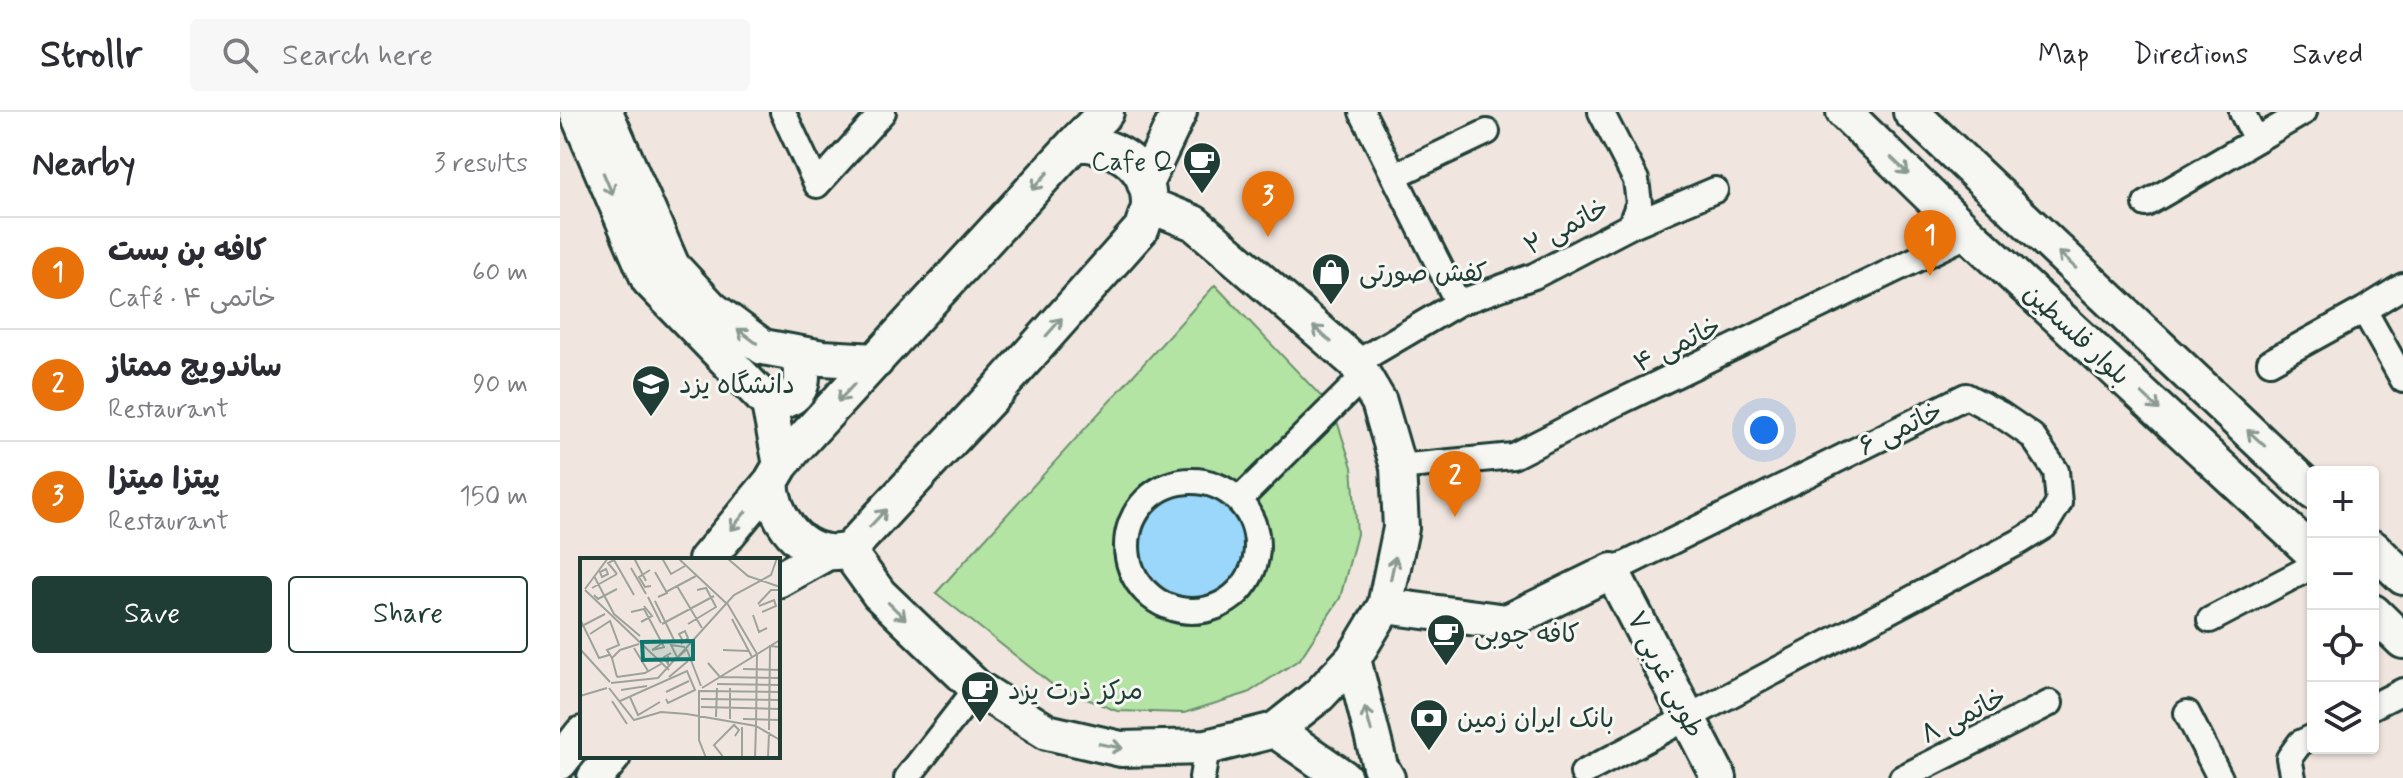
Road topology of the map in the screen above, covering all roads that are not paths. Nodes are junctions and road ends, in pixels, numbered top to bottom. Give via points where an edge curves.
1 (577, 112) edge
2 (605, 112) edge
3 (783, 112) edge
4 (883, 112) edge
5 (1106, 112) edge
6 (1179, 112) edge
7 (1362, 112) edge
8 (1601, 112) edge
9 (1844, 112) edge
10 (1911, 112) edge
11 (2242, 112) edge
12 (2304, 112) edge
13 (1487, 132) dead end
14 (2256, 140) junction
15 (1075, 143) junction
16 (1394, 176) junction
17 (1715, 190) dead end
18 (1147, 194) junction
19 (2146, 204) dead end
20 (1630, 226) junction
21 (1969, 234) junction
22 (2403, 286) edge
23 (1458, 303) junction
24 (2364, 310) junction
25 (795, 354) junction
26 (876, 361) junction
27 (2270, 362) dead end
28 (1359, 370) junction
29 (2403, 380) edge
30 (769, 404) junction
31 (1398, 467) junction
32 (776, 474) junction
33 (2307, 486) edge
34 (1239, 500) junction
35 (2307, 547) edge
36 (838, 552) junction
37 (2379, 554) edge
38 (708, 558) edge
39 (2307, 569) edge
40 (1612, 571) junction
41 (2403, 577) edge
42 (780, 579) edge
43 (1385, 606) junction
44 (2379, 618) edge
45 (2210, 620) dead end
46 (2403, 641) edge
47 (1353, 659) junction
48 (977, 688) junction
49 (2403, 691) edge
50 (2050, 703) dead end
51 (2379, 703) edge
52 (2187, 713) dead end
53 (1687, 717) junction
54 (1275, 730) junction
55 (580, 737) edge
56 (2307, 740) edge
57 (611, 758) edge
58 (560, 762) edge
59 (1205, 762) edge
60 (1583, 773) dead end
61 (595, 778) edge
62 (907, 778) edge
63 (1344, 778) edge
64 (1387, 778) edge
65 (1719, 778) edge
66 (1902, 778) edge
67 (2220, 778) edge
68 (2293, 778) edge

1 -> 30 main road via 649,280
25 -> 2 main road via 763,347 712,309 672,266
3 - 4 street via 817,185
5 - 15 main road
6 - 18 main road
7 - 16 street
8 - 20 street, خاتمی ۲ via 1636,180 1639,203
9 -> 21 main road, بلوار فلسطین
33 -> 10 main road, بلوار فلسطین
11 - 14 street
12 - 14 street
13 - 16 street
14 - 19 street
15 - 18 main road via 1117,151 1134,165
15 -> 26 main road
16 - 23 street
17 - 20 street
28 -> 18 main road via 1194,223
36 -> 18 main road via 998,390 1142,228
20 - 23 street, خاتمی ۲ via 1534,276
21 - 31 street, خاتمی ۴ via 1513,456
21 -> 35 main road, بلوار فلسطین
22 - 24 street
23 - 28 street, خاتمی ۲
24 - 27 street
24 - 29 street
25 - 26 main road
25 - 30 main road via 802,367 796,395
26 -> 32 main road
28 - 31 main road via 1379,402
28 - 34 street, خاتمی ۲
30 - 32 main road
43 -> 31 main road via 1401,528
32 - 36 main road via 772,499 780,518 812,547
32 -> 38 main road
34 - 34 street via 1218,486 1193,481 1168,486 1142,503 1127,545 1132,571 1146,592 1167,606 1192,611 1236,595 1253,571 1258,546 1253,521
36 - 42 main road
36 -> 48 main road
37 - 41 main road
39 - 45 street
40 - 43 main road, خاتمی ۶ via 1507,622
40 - 53 main road, طوبی غربی ۷
40 - 53 street, خاتمی ۶ via 1966,396 2032,436 2056,471 2059,503 2045,526
43 - 47 main road
44 - 46 main road
47 - 54 main road
64 -> 47 main road
48 -> 59 main road via 1047,732
48 - 62 street
49 - 51 street
50 - 66 street, خاتمی ۸
52 - 67 street
53 - 60 street
53 - 65 main road, طوبی غربی ۷
54 - 59 main road
54 - 63 main road
55 - 58 main road
56 - 68 street via 2289,758
57 - 61 main road

